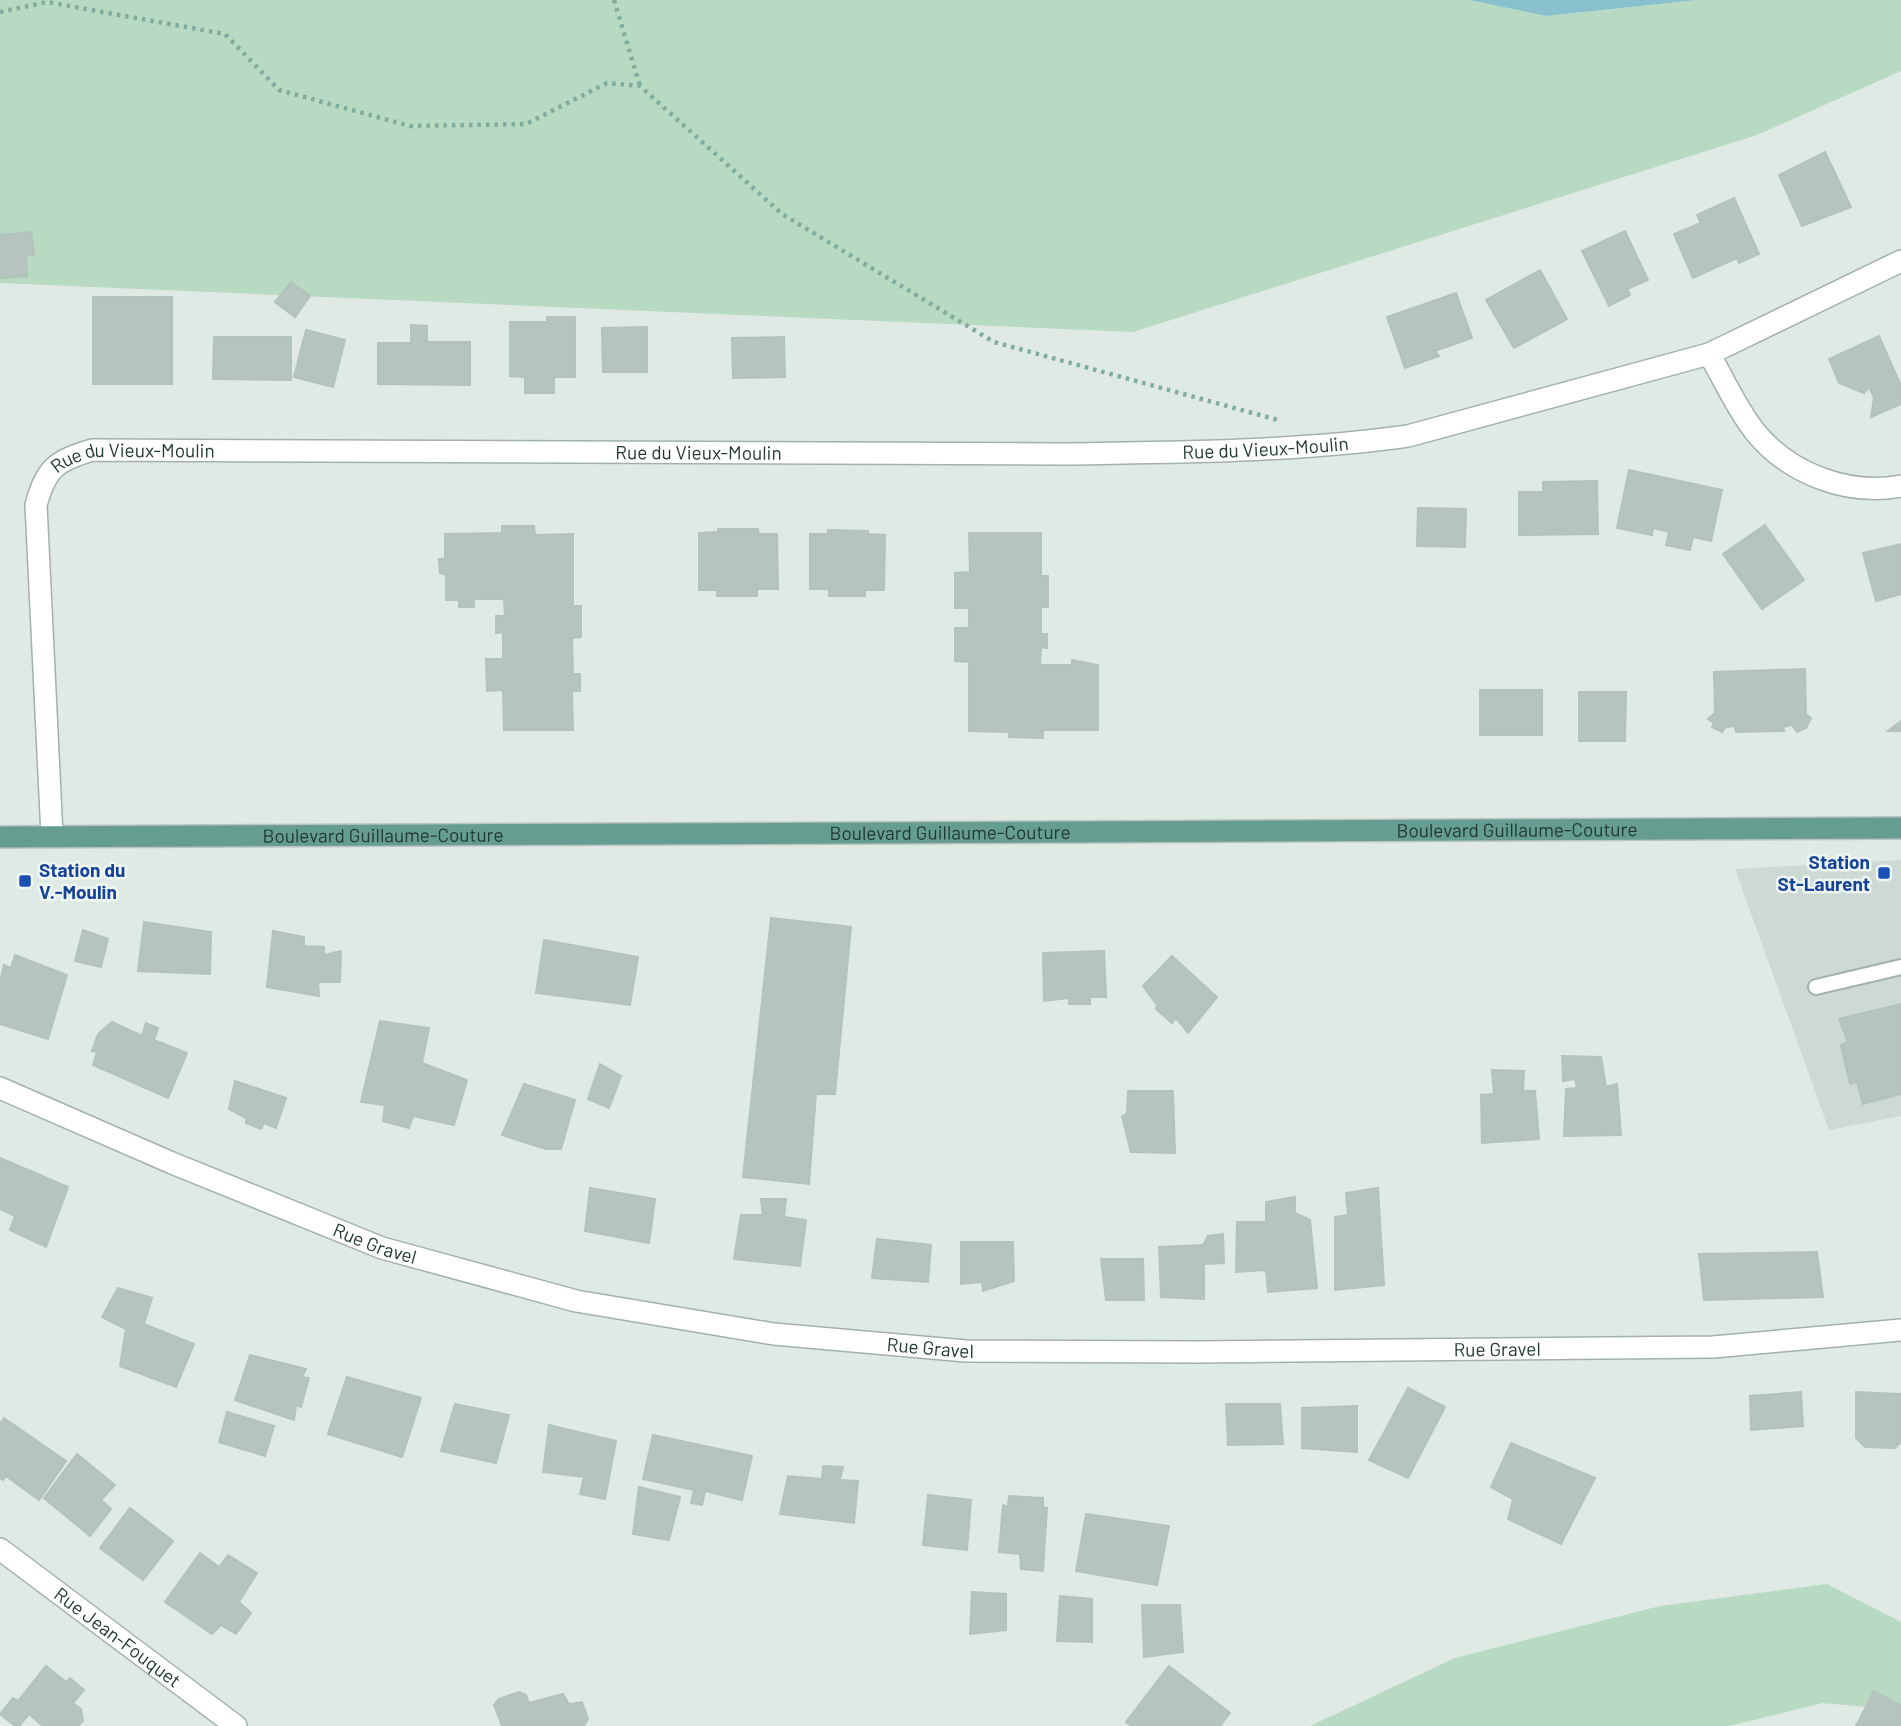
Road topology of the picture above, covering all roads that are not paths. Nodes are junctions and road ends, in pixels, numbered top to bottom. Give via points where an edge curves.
1 (1901, 261) edge
2 (1709, 354) junction
3 (1901, 486) edge
4 (1901, 828) edge
5 (52, 836) junction
6 (0, 837) edge
7 (1901, 967) edge
8 (1816, 988) dead end
9 (0, 1088) edge
10 (1901, 1330) edge
11 (0, 1549) edge
12 (236, 1726) edge

1 - 2 street, Rue du Vieux-Moulin
2 - 3 street via 1755,432 1792,464 1825,481
2 - 5 street, Rue du Vieux-Moulin via 1408,436 1333,445 1061,454 92,450 57,464 42,483 37,505
4 - 5 main road, Boulevard Guillaume-Couture
5 - 6 main road, Boulevard Guillaume-Couture
7 - 8 lane
9 - 10 street, Rue Gravel via 382,1248 576,1301 774,1334 966,1350 1199,1352 1713,1348
11 - 12 street, Rue Jean-Fouquet

